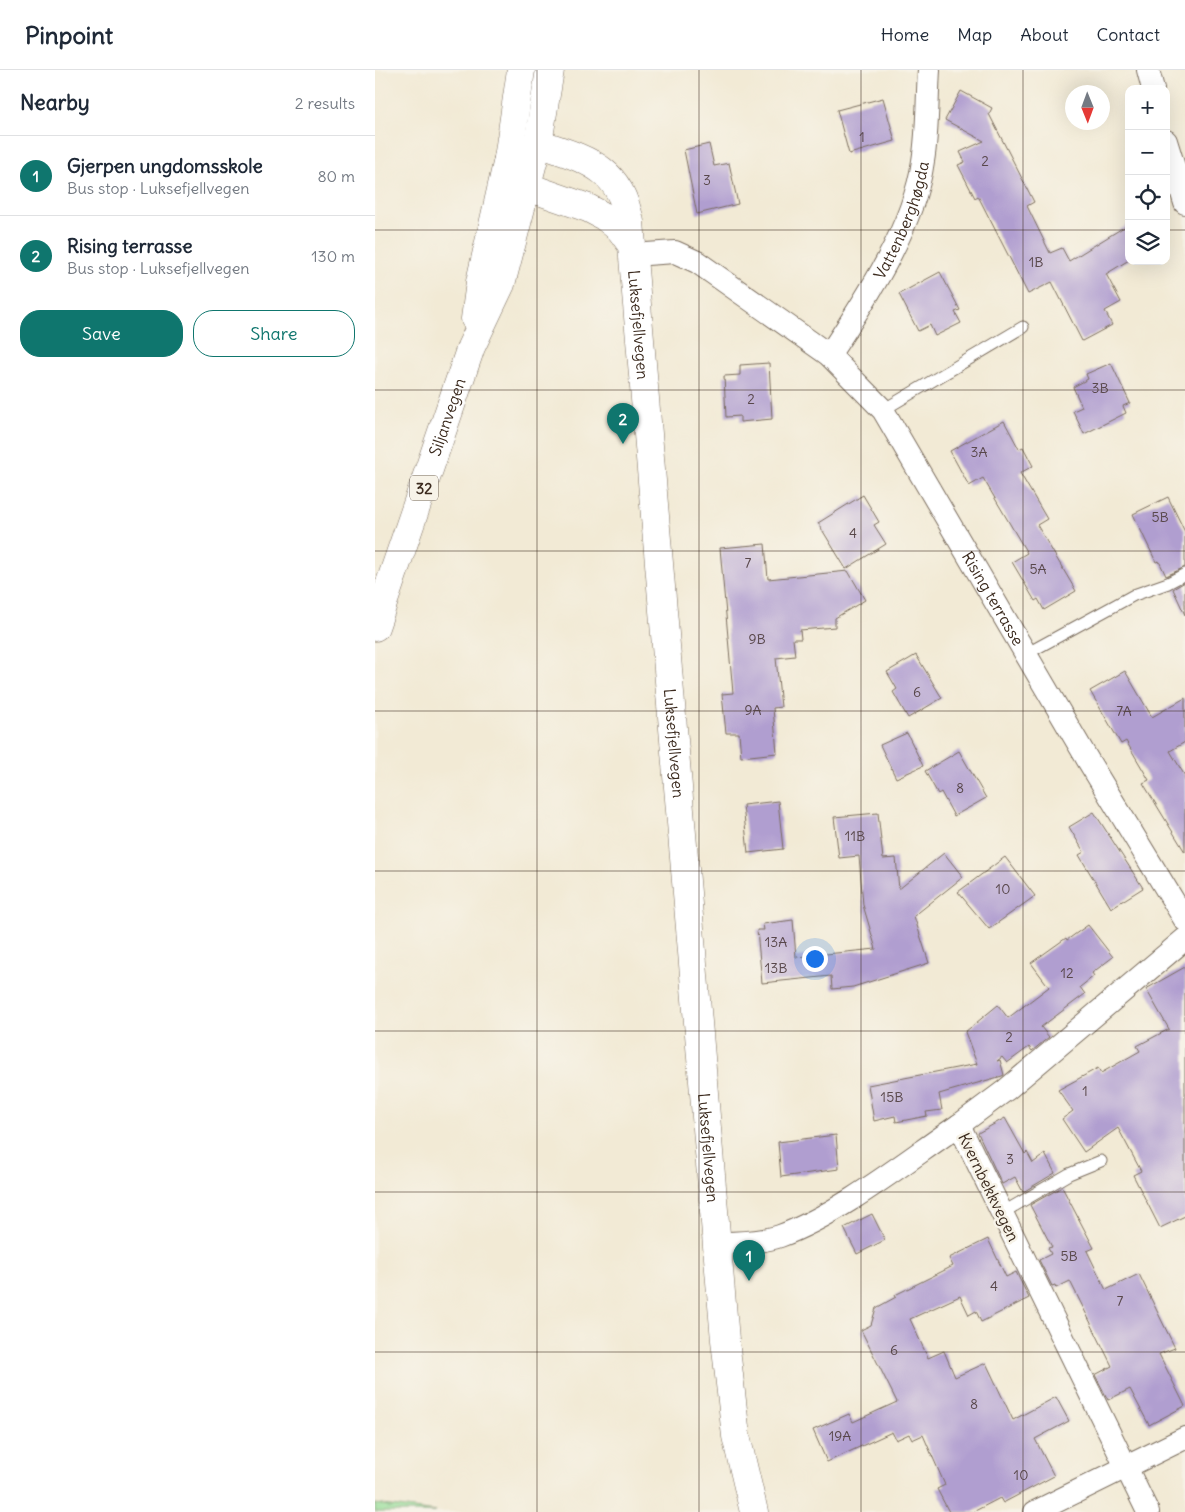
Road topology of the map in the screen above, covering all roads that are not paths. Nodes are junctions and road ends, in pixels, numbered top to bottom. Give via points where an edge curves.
1 (521, 70) edge
2 (550, 70) edge
3 (929, 70) edge
4 (1148, 70) edge
5 (1152, 85) edge
6 (539, 143) junction
7 (1170, 154) edge
8 (508, 159) junction
9 (528, 188) junction
10 (1185, 203) edge
11 (632, 250) junction
12 (1023, 327) dead end
13 (471, 347) junction
14 (829, 355) junction
15 (883, 410) junction
16 (1185, 574) edge
17 (375, 628) edge
18 (1026, 654) junction
19 (1185, 920) edge
20 (1185, 939) edge
21 (959, 1125) junction
22 (1101, 1161) dead end
23 (1002, 1213) junction
24 (716, 1244) junction
25 (1185, 1438) edge
26 (1126, 1467) junction
27 (754, 1512) edge
28 (1035, 1512) edge
29 (1148, 1512) edge

1 - 8 main road, Siljanvegen / 32
2 - 6 main road, Siljanvegen / 32
3 - 14 street, Vattenberghøgda via 923,162 909,212 873,290
4 - 5 street
6 - 8 main road
6 - 9 main road, Siljanvegen / 32
6 - 11 main road, Luksefjellvegen via 591,162 610,178 622,192 627,206
7 - 10 street
8 - 9 main road
8 - 13 main road, Siljanvegen / 32 via 480,282
9 - 11 main road via 605,217 620,230
9 - 13 main road, Siljanvegen / 32 via 501,284
11 - 14 street, Rising terrasse via 675,252 697,262
11 - 24 main road, Luksefjellvegen
12 - 15 lane
13 - 17 main road, Siljanvegen / 32
14 - 15 street, Rising terrasse
15 - 18 street, Rising terrasse
16 - 18 lane via 1134,595
18 - 19 street, Rising terrasse
20 - 21 street, Kvernbekkvegen via 1006,1090
21 - 23 street, Kvernbekkvegen
21 - 24 street via 848,1201 795,1229 762,1241
22 - 23 lane via 1069,1174
23 - 26 street, Kvernbekkvegen
24 - 27 main road, Luksefjellvegen via 735,1427
25 - 26 street
26 - 28 street
26 - 29 street, Kvernbekkvegen

